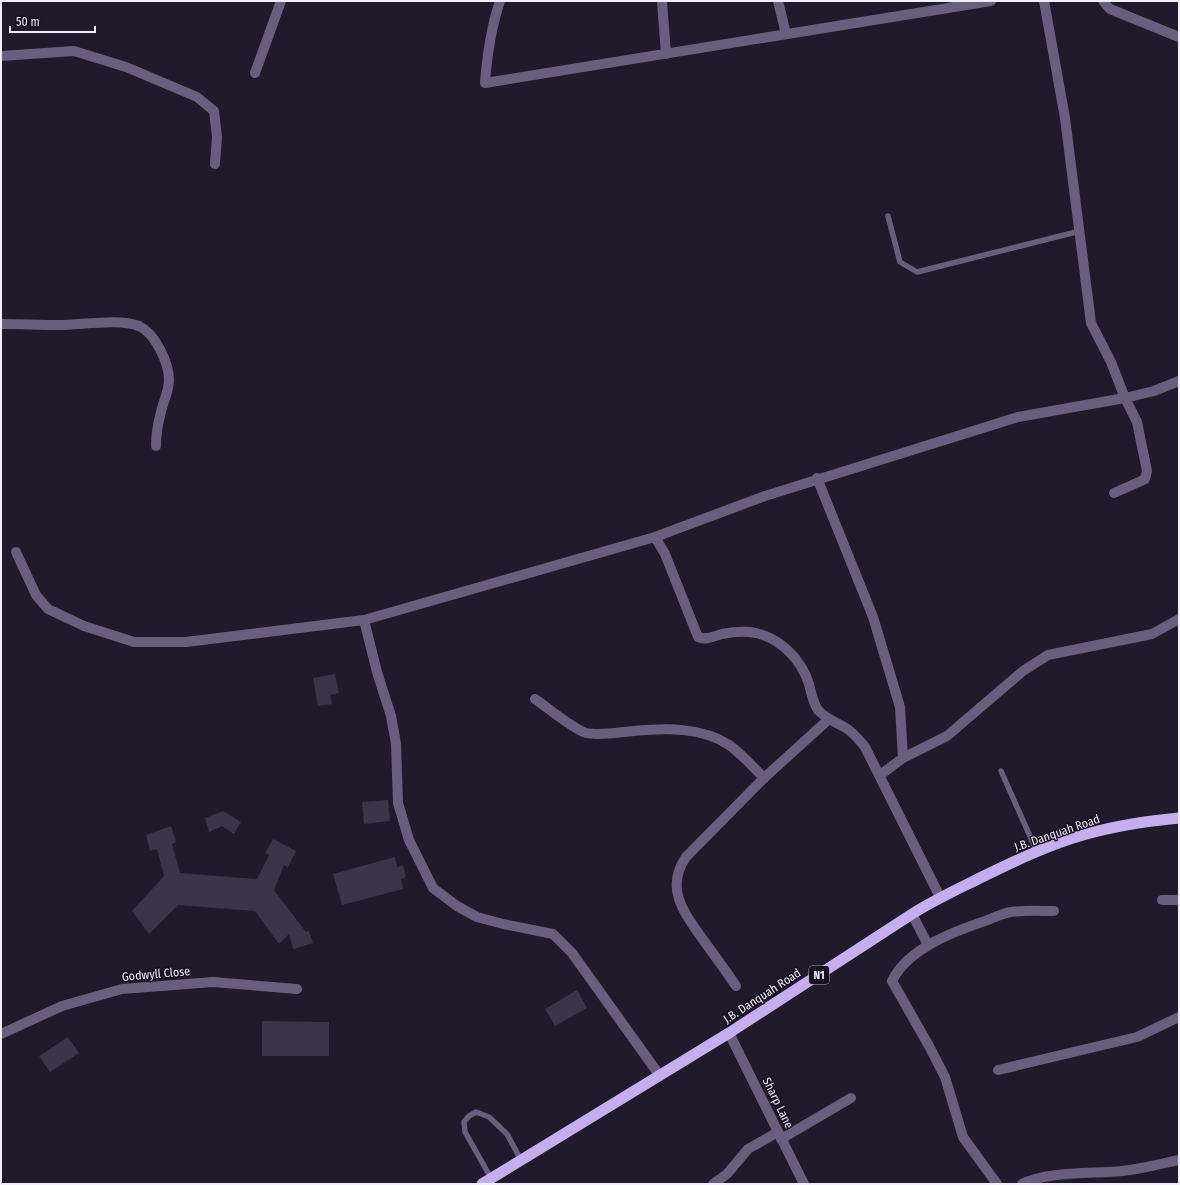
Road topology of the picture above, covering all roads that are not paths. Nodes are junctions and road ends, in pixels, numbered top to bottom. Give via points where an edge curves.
1 (281, 1) edge
2 (500, 1) edge
3 (662, 1) edge
4 (778, 1) edge
5 (991, 1) edge
6 (1044, 1) edge
7 (1103, 1) edge
8 (977, 2) edge
9 (786, 34) junction
10 (1179, 37) edge
11 (666, 54) junction
12 (1, 56) edge
13 (255, 73) dead end
14 (215, 164) dead end
15 (888, 216) dead end
16 (1080, 231) junction
17 (1, 324) edge
18 (1179, 381) edge
19 (1125, 398) junction
20 (156, 446) dead end
21 (817, 478) junction
22 (1114, 492) dead end
23 (655, 537) junction
24 (16, 552) dead end
25 (1179, 619) edge
26 (364, 620) junction
27 (536, 699) dead end
28 (829, 720) junction
29 (903, 758) junction
30 (1001, 771) dead end
31 (880, 775) junction
32 (764, 778) junction
33 (1179, 818) edge
34 (1036, 852) junction
35 (940, 897) junction
36 (1162, 900) dead end
37 (1179, 900) edge
38 (1054, 911) dead end
39 (912, 914) junction
40 (928, 945) junction
41 (736, 986) dead end
42 (297, 989) dead end
43 (1179, 1017) edge
44 (729, 1033) junction
45 (1, 1034) edge
46 (998, 1070) dead end
47 (660, 1076) junction
48 (851, 1098) dead end
49 (780, 1136) junction
50 (521, 1160) junction
51 (1179, 1160) edge
52 (492, 1178) junction
53 (482, 1184) edge
54 (713, 1184) edge
55 (804, 1184) edge
56 (997, 1184) edge
57 (1022, 1184) edge

1 - 13 street
2 - 11 street via 493,21 485,83
3 - 11 street
4 - 9 street
5 - 8 street
6 - 16 street via 1065,118
7 - 10 street via 1110,9
8 - 9 street
9 - 11 street
12 - 14 street via 74,51 126,67 197,97 214,111 217,138
15 - 16 lane via 900,262 917,272
16 - 19 street via 1091,323 1111,362
17 - 20 street via 128,323 147,331 157,343 168,371 169,381
18 - 19 street via 1154,391
19 - 21 street via 1018,417
19 - 22 street via 1137,422 1147,471 1145,479
21 - 23 street
21 - 29 street via 873,617 900,706
23 - 26 street
23 - 28 street via 665,554 698,637 702,639 723,634 754,633 778,642 801,665 816,708
24 - 26 street via 36,595 48,609 84,626 134,642 186,642
25 - 29 street via 1152,634 1048,654 1023,671 947,736
26 - 47 street via 391,716 396,744 398,803 409,840 433,888 477,917 553,934 572,953
27 - 32 street via 577,728 589,733 673,729 707,735 729,745
28 - 31 street via 854,733
28 - 32 street
29 - 31 street
30 - 34 lane
31 - 35 street
32 - 41 street via 686,857 677,877 677,889 683,912
33 - 34 highway, J.B. Danquah Road / N1 via 1120,826 1083,835
34 - 35 highway, J.B. Danquah Road / N1
35 - 39 highway, J.B. Danquah Road / N1
36 - 37 street
38 - 40 street via 1010,912
39 - 40 street
39 - 44 highway, J.B. Danquah Road / N1
40 - 56 street via 908,960 895,974 892,982 945,1077 963,1137
42 - 45 street, Godwyll Close via 213,982 122,989 62,1006
43 - 46 street via 1137,1037
44 - 47 highway, J.B. Danquah Road / N1
44 - 49 street, Sharp Lane
47 - 50 highway, J.B. Danquah Road / N1
48 - 49 street
49 - 54 street via 748,1149 727,1174
49 - 55 street, Sharp Lane
50 - 52 highway, J.B. Danquah Road / N1
50 - 52 lane via 507,1134 489,1117 476,1112 468,1116 464,1122 465,1132
51 - 57 street via 1123,1170 1043,1177
52 - 53 highway, J.B. Danquah Road / N1

